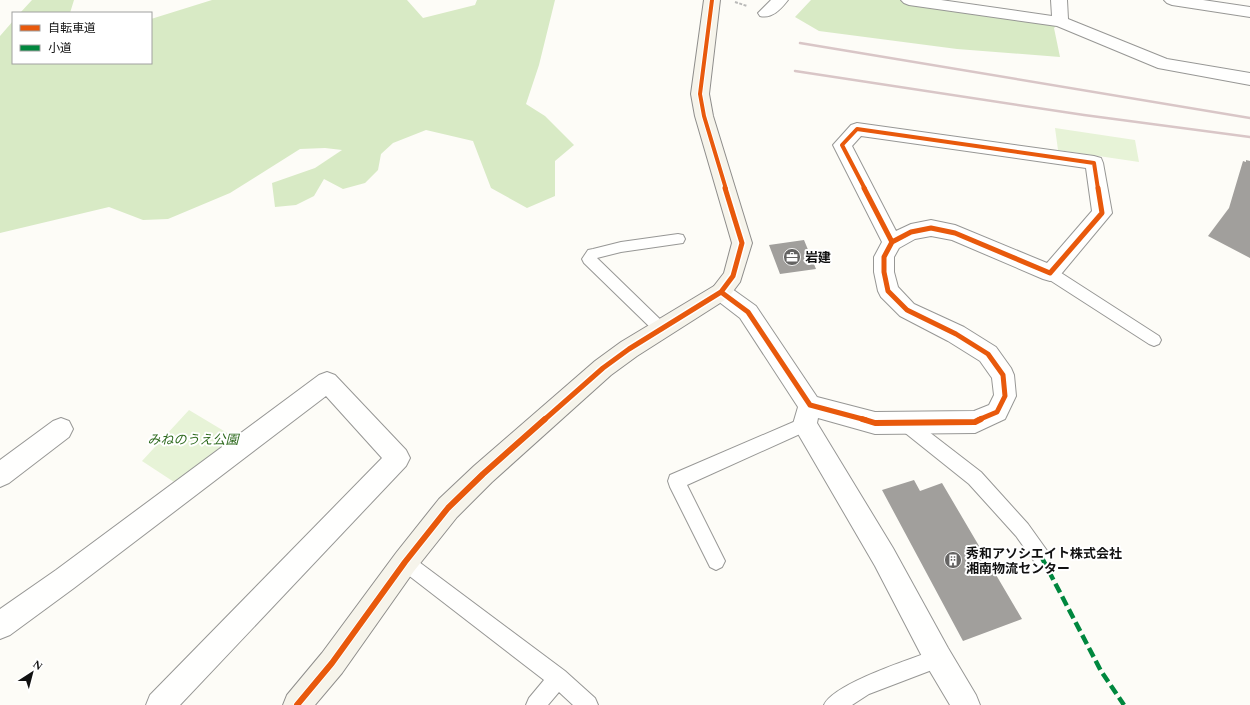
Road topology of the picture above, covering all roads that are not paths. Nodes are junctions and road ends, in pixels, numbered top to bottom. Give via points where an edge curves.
1 (712, 0) edge
2 (780, 0) edge
3 (909, 0) edge
4 (1060, 0) edge
5 (1172, 0) edge
6 (1218, 4) edge
7 (1250, 12) edge
8 (766, 13) dead end
9 (1060, 22) junction
10 (1250, 79) edge
11 (678, 239) dead end
12 (892, 242) junction
13 (1050, 273) junction
14 (721, 292) junction
15 (661, 329) junction
16 (1154, 340) dead end
17 (808, 415) junction
18 (905, 423) junction
19 (61, 429) dead end
20 (0, 475) edge
21 (1042, 558) dead end
22 (716, 561) dead end
23 (405, 562) junction
24 (0, 625) edge
25 (938, 658) junction
26 (558, 678) junction
27 (843, 702) edge
28 (160, 705) edge
29 (297, 705) edge
30 (536, 705) edge
31 (588, 705) edge
32 (966, 705) edge

1 - 14 street via 700,94 704,116 742,244 733,276
2 - 8 street
3 - 9 street
4 - 9 street
5 - 6 street
6 - 7 street
9 - 10 street via 1164,64
11 - 15 lane via 621,246 593,254 589,259
12 - 13 street via 911,232 931,228 955,232
12 - 13 street via 842,145 857,128 1094,163 1102,213
12 - 18 street via 884,257 888,291 907,310 956,334 988,354 1003,375 1005,396 997,412 975,422
13 - 16 lane
14 - 15 street
14 - 17 street via 748,312
15 - 23 street via 603,368 483,474 448,508
17 - 18 street via 832,410 875,424
17 - 22 lane via 676,481
17 - 25 street
18 - 21 lane via 975,478 1022,530
19 - 20 street
23 - 26 lane
23 - 29 street via 332,663
24 - 28 street via 327,382 398,458
25 - 27 lane via 863,687
25 - 32 street
26 - 30 lane
26 - 31 lane

